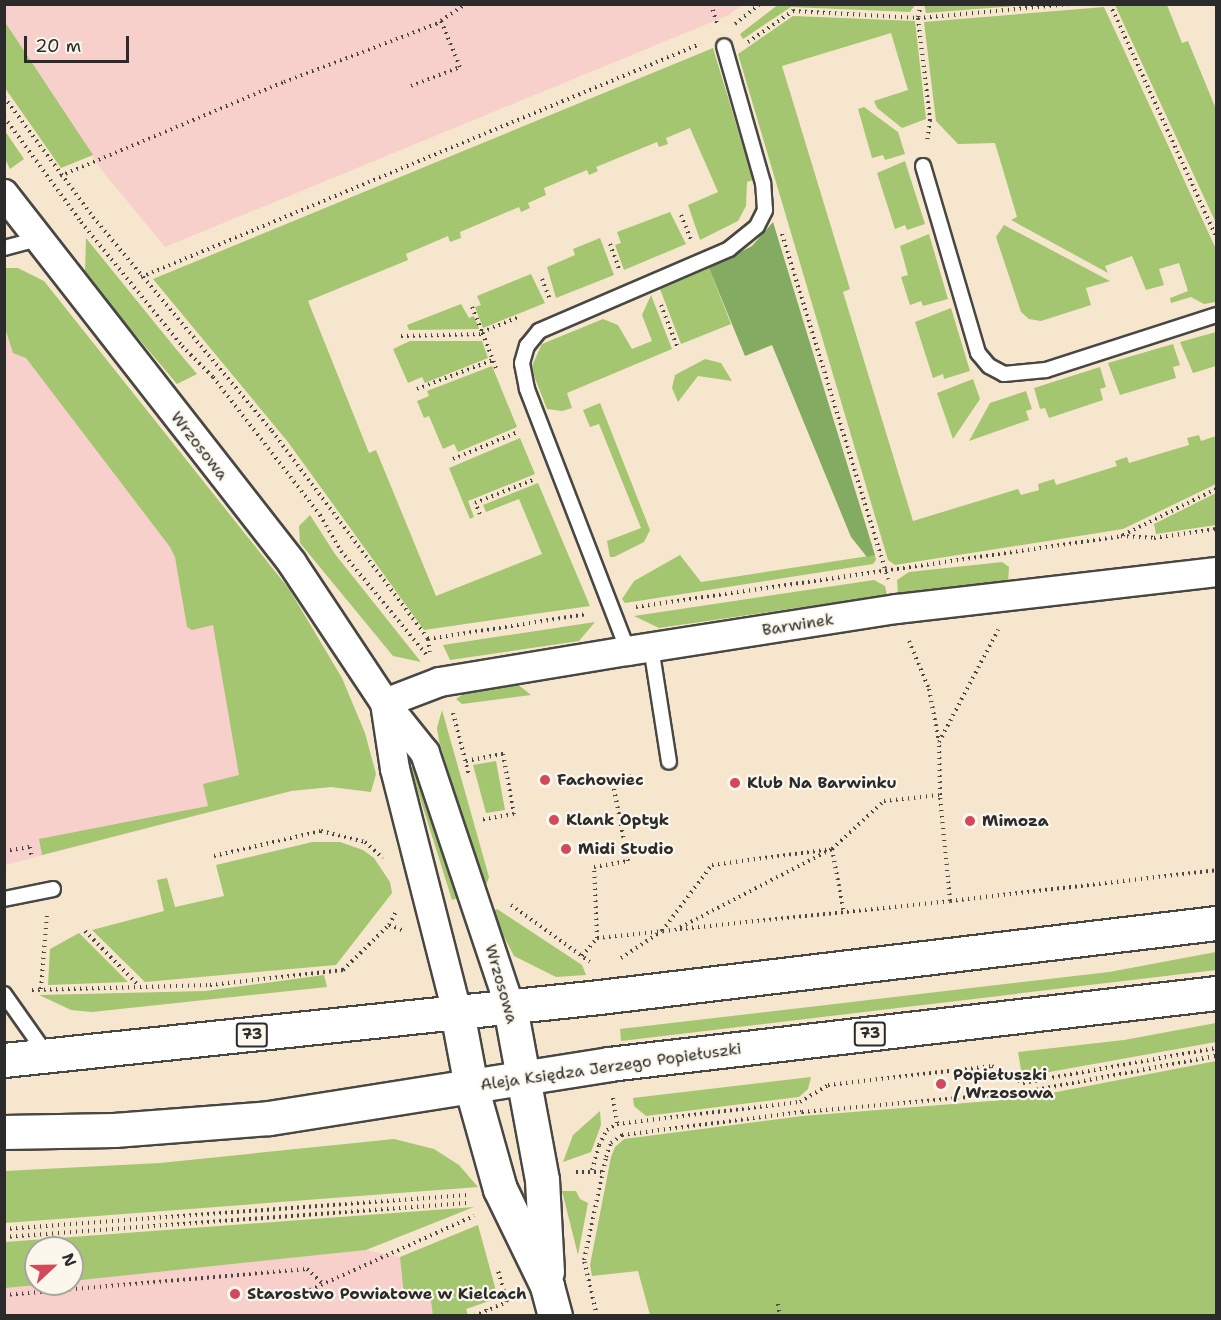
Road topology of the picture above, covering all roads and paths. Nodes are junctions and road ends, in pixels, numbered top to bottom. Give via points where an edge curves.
1 (466, 4) edge
2 (760, 4) edge
3 (921, 4) edge
4 (1071, 4) edge
5 (1110, 4) edge
6 (918, 18) junction
7 (441, 21) junction
8 (732, 27) dead end
9 (710, 39) dead end
10 (724, 46) dead end
11 (739, 48) dead end
12 (411, 86) dead end
13 (4, 97) edge
14 (4, 117) edge
15 (923, 166) joint
16 (60, 176) junction
17 (4, 194) edge
18 (765, 202) junction
19 (681, 215) dead end
20 (1216, 237) edge
21 (38, 239) junction
22 (610, 243) dead end
23 (700, 243) dead end
24 (4, 248) edge
25 (629, 272) dead end
26 (621, 275) junction
27 (141, 277) junction
28 (542, 279) dead end
29 (611, 279) dead end
30 (562, 299) dead end
31 (552, 303) junction
32 (472, 307) dead end
33 (542, 307) dead end
34 (1216, 315) edge
35 (522, 316) dead end
36 (482, 333) junction
37 (401, 336) dead end
38 (493, 360) junction
39 (497, 370) dead end
40 (417, 389) dead end
41 (518, 421) dead end
42 (522, 431) junction
43 (526, 440) dead end
44 (453, 459) dead end
45 (541, 477) dead end
46 (1216, 489) edge
47 (480, 514) dead end
48 (1216, 528) edge
49 (1121, 536) junction
50 (886, 571) junction
51 (1216, 572) edge
52 (890, 586) dead end
53 (615, 610) junction
54 (906, 632) dead end
55 (639, 649) junction
56 (988, 649) dead end
57 (431, 661) dead end
58 (385, 703) junction
59 (939, 742) junction
60 (466, 761) dead end
61 (669, 762) dead end
62 (632, 776) dead end
63 (940, 795) junction
64 (481, 820) dead end
65 (832, 849) junction
66 (4, 851) edge
67 (214, 856) dead end
68 (33, 858) dead end
69 (390, 867) dead end
70 (1216, 870) edge
71 (53, 889) dead end
72 (399, 898) dead end
73 (4, 899) edge
74 (950, 901) junction
75 (48, 909) dead end
76 (844, 914) junction
77 (1216, 923) edge
78 (389, 925) junction
79 (406, 928) dead end
80 (674, 930) junction
81 (86, 931) dead end
82 (662, 931) junction
83 (597, 938) junction
84 (582, 956) dead end
85 (618, 959) dead end
86 (140, 987) junction
87 (41, 989) junction
88 (32, 990) dead end
89 (1216, 993) edge
90 (4, 994) edge
91 (510, 1006) junction
92 (457, 1012) junction
93 (1216, 1048) edge
94 (1216, 1056) edge
95 (48, 1057) junction
96 (4, 1060) edge
97 (524, 1077) junction
98 (471, 1086) junction
99 (4, 1132) edge
100 (602, 1172) junction
101 (477, 1194) dead end
102 (480, 1202) dead end
103 (483, 1212) dead end
104 (4, 1229) edge
105 (4, 1237) edge
106 (495, 1257) dead end
107 (323, 1284) junction
108 (310, 1290) dead end
109 (4, 1295) edge
110 (551, 1301) edge
111 (778, 1304) dead end
112 (486, 1309) junction
113 (474, 1316) edge
114 (488, 1316) edge
115 (597, 1316) edge
116 (780, 1316) edge

1 - 7 path
2 - 8 path
3 - 6 path
4 - 6 path
5 - 20 path
6 - 11 path via 793,11
6 - 15 path via 930,120
7 - 12 path via 460,67
7 - 16 path
9 - 27 path
10 - 18 lane
13 - 16 path
14 - 57 path via 75,213 182,346 213,377 320,515 341,551
15 - 34 lane via 978,353 989,366 1004,374 1046,370
16 - 27 path
17 - 21 street, Wrzosowa
18 - 50 path via 776,212
18 - 53 lane via 757,226 736,245 546,326 534,334 523,354 527,389
19 - 23 path via 693,246
21 - 24 lane
21 - 58 street, Wrzosowa via 292,563
22 - 26 path
25 - 26 path
26 - 29 path
27 - 53 path via 272,431 428,639
28 - 31 path
30 - 31 path
31 - 33 path
32 - 36 path
35 - 36 path
36 - 37 path
36 - 38 path
38 - 39 path
38 - 40 path
41 - 42 path
42 - 43 path
42 - 44 path
45 - 47 path via 475,503
46 - 49 path
48 - 49 path via 1154,538
49 - 50 path
50 - 52 path
50 - 53 path
51 - 55 street, Barwinek via 897,609
53 - 55 lane
54 - 59 path via 929,689
55 - 58 street, Barwinek via 440,682
55 - 61 lane
56 - 59 path
58 - 91 street, Wrzosowa via 416,739 433,771
58 - 92 street, Wrzosowa via 395,770
59 - 63 path
60 - 64 path via 503,754 514,814
62 - 83 path via 612,779 628,861 594,867
63 - 65 path via 884,801
63 - 74 path
65 - 76 path
65 - 80 path
65 - 82 path via 712,866
66 - 68 path via 30,847
67 - 69 path via 321,831 365,842
70 - 74 path
71 - 73 lane
72 - 78 path
74 - 76 path
75 - 87 path
76 - 80 path
77 - 91 main road, 73
78 - 79 path
78 - 86 path via 344,969 210,985
80 - 82 path
81 - 86 path
82 - 83 path
82 - 85 path
83 - 84 path
86 - 87 path
87 - 88 path
89 - 97 main road, Aleja Księdza Jerzego Popiełuszki / 73
90 - 95 lane
91 - 92 main road, 73
91 - 97 main road, Wrzosowa
92 - 95 main road, 73
92 - 98 main road, Wrzosowa
93 - 100 path via 1023,1083 992,1066 828,1085 800,1102 617,1124 607,1130 599,1145 592,1170
94 - 100 path via 1025,1092 636,1131 611,1143
95 - 96 main road, 73
97 - 98 main road, Aleja Księdza Jerzego Popiełuszki / 73
97 - 110 main road, Wrzosowa via 542,1180
98 - 99 main road, Aleja Księdza Jerzego Popiełuszki / 73 via 269,1118 114,1130
98 - 110 main road, Wrzosowa via 500,1189
100 - 115 path via 584,1260
101 - 104 path
102 - 105 path
103 - 107 path
106 - 112 path via 507,1302
107 - 108 path
107 - 109 path via 307,1269
111 - 116 path
112 - 113 path
112 - 114 path

